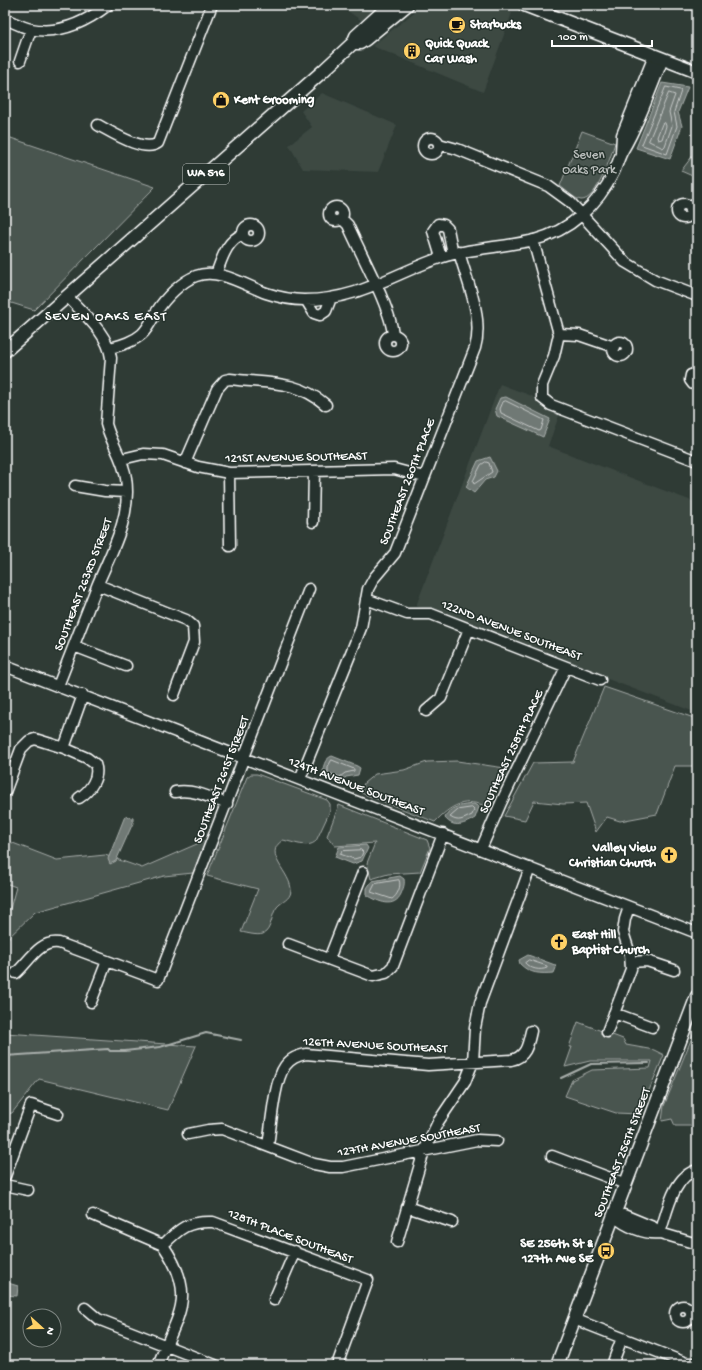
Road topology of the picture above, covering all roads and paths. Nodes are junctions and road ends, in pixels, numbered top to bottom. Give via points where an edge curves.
1 (108, 5) edge
2 (212, 5) edge
3 (390, 5) edge
4 (408, 5) edge
5 (524, 5) edge
6 (5, 19) edge
7 (30, 29) junction
8 (353, 42) junction
9 (658, 57) junction
10 (20, 60) dead end
11 (697, 72) edge
12 (98, 125) dead end
13 (439, 144) dead end
14 (582, 216) junction
15 (342, 219) dead end
16 (243, 234) dead end
17 (533, 240) junction
18 (456, 253) junction
19 (441, 257) junction
20 (216, 274) junction
21 (375, 286) junction
22 (67, 296) junction
23 (697, 296) edge
24 (331, 298) junction
25 (306, 300) junction
26 (559, 334) junction
27 (393, 335) dead end
28 (614, 347) dead end
29 (110, 348) junction
30 (5, 350) edge
31 (697, 373) edge
32 (697, 385) edge
33 (326, 405) dead end
34 (122, 459) junction
35 (697, 461) edge
36 (185, 463) junction
37 (314, 471) junction
38 (229, 473) junction
39 (424, 477) junction
40 (75, 486) dead end
41 (126, 492) junction
42 (313, 522) dead end
43 (230, 546) dead end
44 (98, 585) junction
45 (309, 589) dead end
46 (366, 599) junction
47 (469, 629) junction
48 (74, 646) junction
49 (5, 666) edge
50 (126, 666) dead end
51 (566, 667) junction
52 (600, 680) dead end
53 (58, 686) junction
54 (83, 695) junction
55 (174, 695) dead end
56 (426, 711) dead end
57 (64, 748) junction
58 (244, 758) junction
59 (300, 779) junction
60 (5, 792) edge
61 (175, 792) dead end
62 (79, 798) dead end
63 (227, 804) junction
64 (443, 834) junction
65 (482, 849) junction
66 (530, 868) junction
67 (363, 872) dead end
68 (629, 907) junction
69 (697, 933) edge
70 (288, 944) dead end
71 (329, 959) junction
72 (107, 961) junction
73 (631, 962) junction
74 (674, 970) dead end
75 (16, 973) dead end
76 (697, 996) edge
77 (91, 1002) dead end
78 (614, 1013) junction
79 (652, 1027) dead end
80 (531, 1031) dead end
81 (607, 1032) dead end
82 (473, 1062) junction
83 (58, 1114) dead end
84 (188, 1134) dead end
85 (497, 1141) dead end
86 (268, 1146) junction
87 (424, 1151) junction
88 (552, 1156) dead end
89 (692, 1172) edge
90 (5, 1176) edge
91 (626, 1184) junction
92 (5, 1185) edge
93 (28, 1190) dead end
94 (406, 1207) junction
95 (92, 1215) dead end
96 (614, 1216) junction
97 (452, 1222) dead end
98 (660, 1233) junction
99 (397, 1242) dead end
100 (697, 1244) edge
101 (163, 1245) junction
102 (295, 1251) junction
103 (274, 1300) dead end
104 (85, 1308) dead end
105 (574, 1319) junction
106 (622, 1338) junction
107 (165, 1346) junction
108 (696, 1362) edge
109 (158, 1365) edge
110 (215, 1365) edge
111 (337, 1365) edge
112 (557, 1365) edge
113 (612, 1365) edge

1 - 7 street via 82,23 68,28
2 - 12 street via 162,137 154,146 143,146
3 - 8 main road, WA 516 via 356,36
4 - 8 main road, WA 516 via 366,39 360,43
5 - 9 main road
6 - 7 street
7 - 10 street
8 - 22 main road, WA 516
9 - 11 main road
9 - 14 street via 631,139 621,153 614,172
13 - 14 street via 548,186 570,202
14 - 17 street via 567,226
14 - 23 street via 614,251 638,270 655,280
15 - 21 street via 348,226
16 - 20 street via 227,247
17 - 18 street
17 - 26 street
18 - 19 street
18 - 19 street, SOUTHEAST 260TH PLACE via 448,229 438,224 433,231
18 - 39 street, SOUTHEAST 260TH PLACE via 478,319 477,339
19 - 21 street
20 - 25 street via 268,294
20 - 29 street via 196,276 184,283 157,310 143,333 135,339
21 - 24 street
21 - 27 street via 392,324
22 - 29 street
22 - 30 main road, WA 516
24 - 25 street
24 - 25 street via 326,311 320,315 314,313
26 - 28 street via 579,335
26 - 35 street via 554,356 542,385 542,398 551,405
29 - 34 street, SOUTHEAST 263RD STREET via 106,424
31 - 32 street via 691,375 690,380
33 - 36 street via 310,392 287,384 225,380 217,389
34 - 36 street, 121ST AVENUE SOUTHEAST via 152,454
34 - 41 street, SOUTHEAST 263RD STREET
36 - 38 street, 121ST AVENUE SOUTHEAST via 211,471
37 - 38 street, 121ST AVENUE SOUTHEAST
37 - 39 street, 121ST AVENUE SOUTHEAST via 394,469
37 - 42 street
38 - 43 street
39 - 46 street, SOUTHEAST 260TH PLACE via 395,553 374,578
40 - 41 street
41 - 44 street, SOUTHEAST 263RD STREET via 123,521
44 - 48 street, SOUTHEAST 263RD STREET
44 - 55 street via 186,620 193,626 194,642
45 - 58 street, SOUTHEAST 261ST STREET
46 - 47 street, 122ND AVENUE SOUTHEAST via 407,614 431,614
46 - 59 street, SOUTHEAST 260TH PLACE via 361,628
47 - 51 street, 122ND AVENUE SOUTHEAST
47 - 56 street via 441,698
48 - 50 street
48 - 53 street, SOUTHEAST 263RD STREET
49 - 53 street, 124TH AVENUE SOUTHEAST
51 - 52 street, 122ND AVENUE SOUTHEAST
51 - 65 street, SOUTHEAST 258TH PLACE
53 - 54 street, 124TH AVENUE SOUTHEAST
54 - 57 street
54 - 58 street, 124TH AVENUE SOUTHEAST
57 - 60 street via 39,739 29,741 22,749
57 - 62 street via 92,760 96,769 90,789
58 - 59 street, 124TH AVENUE SOUTHEAST
58 - 63 street, SOUTHEAST 261ST STREET
59 - 64 street, 124TH AVENUE SOUTHEAST
61 - 63 street via 186,790
63 - 72 street, SOUTHEAST 261ST STREET via 158,980
64 - 65 street, 124TH AVENUE SOUTHEAST
64 - 71 street via 390,971 374,976
65 - 66 street, 124TH AVENUE SOUTHEAST
66 - 68 street, 124TH AVENUE SOUTHEAST
66 - 82 street via 480,1002
67 - 71 street
68 - 69 street, 124TH AVENUE SOUTHEAST
68 - 73 street via 623,932
70 - 71 street
72 - 75 street via 59,942 52,942 45,944
72 - 77 street
73 - 74 street via 647,961
73 - 78 street via 630,974
76 - 91 main road, SOUTHEAST 256TH STREET
78 - 79 street
78 - 81 street
80 - 82 street, 126TH AVENUE SOUTHEAST via 526,1050 519,1058
82 - 86 street, 126TH AVENUE SOUTHEAST via 428,1065 306,1054 296,1056 284,1067 279,1081
82 - 87 street via 465,1082 438,1122
83 - 90 street via 31,1105
84 - 86 street, 127TH AVENUE SOUTHEAST via 222,1129
85 - 87 street, 127TH AVENUE SOUTHEAST via 477,1140
86 - 87 street, 127TH AVENUE SOUTHEAST via 296,1158 330,1167 343,1167
87 - 94 street
88 - 91 street
89 - 98 street via 681,1182 674,1194
91 - 96 main road, SOUTHEAST 256TH STREET
92 - 93 street
94 - 97 street
94 - 99 street
95 - 101 street
96 - 98 street via 624,1215 653,1227
96 - 105 main road, SOUTHEAST 256TH STREET
98 - 100 street
101 - 102 street, 128TH PLACE SOUTHEAST via 179,1229 201,1221 213,1222
101 - 107 street via 174,1261 183,1285 181,1308
102 - 103 street
102 - 111 street, 128TH PLACE SOUTHEAST via 368,1280
104 - 107 street via 98,1319
105 - 106 street
105 - 112 main road, SOUTHEAST 256TH STREET
106 - 108 street via 686,1363
106 - 113 street
107 - 109 street
107 - 110 street

